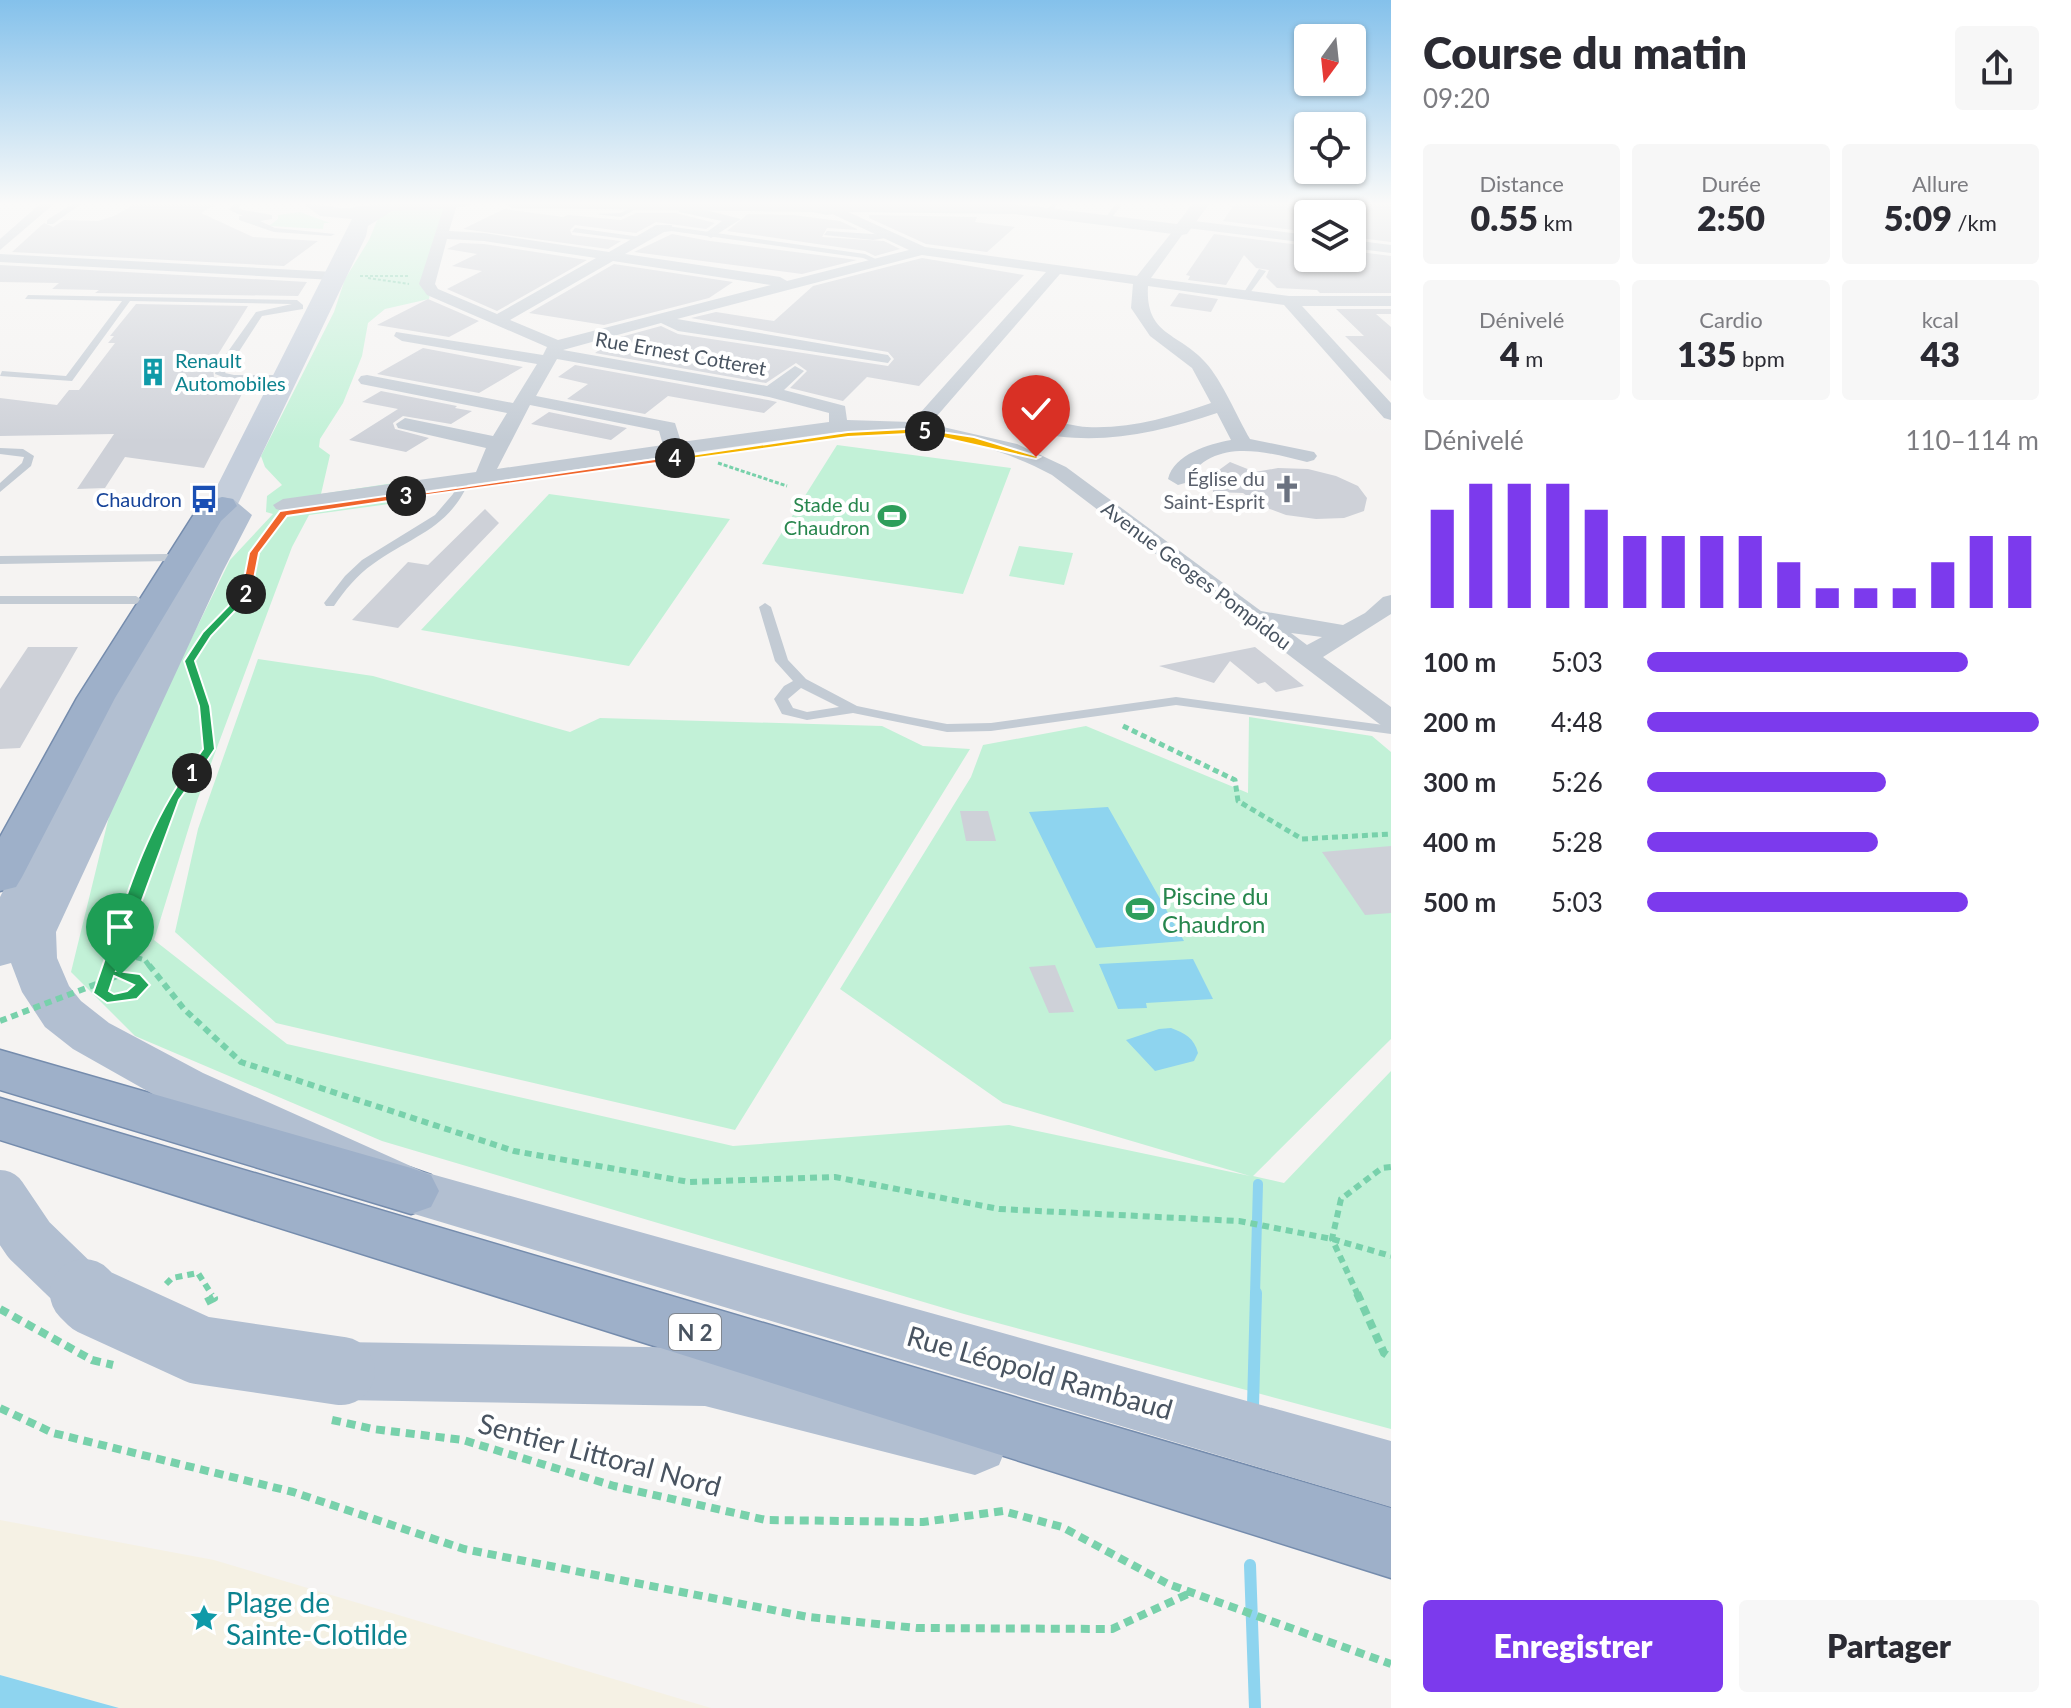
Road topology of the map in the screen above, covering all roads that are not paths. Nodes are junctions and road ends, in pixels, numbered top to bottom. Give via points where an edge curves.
1 (343, 283) edge
2 (430, 283) edge
3 (564, 283) edge
4 (786, 283) edge
5 (799, 283) edge
6 (1045, 283) edge
7 (1141, 283) edge
8 (1154, 283) edge
9 (1253, 283) edge
10 (794, 284) junction
11 (1244, 295) junction
12 (28, 297) dead end
13 (128, 299) junction
14 (1289, 301) junction
15 (1391, 301) edge
16 (662, 318) junction
17 (498, 320) junction
18 (402, 336) dead end
19 (553, 353) junction
20 (882, 359) dead end
21 (795, 371) dead end
22 (2, 374) edge
23 (287, 378) junction
24 (367, 380) dead end
25 (771, 392) junction
26 (937, 404) junction
27 (522, 405) junction
28 (1221, 406) junction
29 (1387, 406) edge
30 (405, 424) dead end
31 (843, 426) junction
32 (1036, 427) dead end
33 (916, 429) junction
34 (499, 442) junction
35 (1242, 442) junction
36 (677, 450) junction
37 (0, 451) edge
38 (1307, 456) dead end
39 (474, 478) junction
40 (1178, 479) dead end
41 (0, 489) edge
42 (222, 506) junction
43 (283, 509) road end
44 (167, 558) dead end
45 (0, 560) edge
46 (0, 600) edge
47 (136, 600) dead end
48 (330, 603) dead end
49 (765, 607) dead end
50 (1250, 614) junction
51 (1385, 615) edge
52 (1340, 637) junction
53 (1306, 656) junction
54 (1331, 675) junction
55 (801, 682) junction
56 (853, 709) junction
57 (1391, 720) edge
58 (1391, 730) edge
59 (0, 877) edge
60 (0, 950) edge
61 (0, 1070) edge
62 (0, 1119) edge
63 (411, 1191) junction
64 (0, 1197) edge
65 (1391, 1474) edge
66 (1391, 1544) edge

1 - 23 main road
2 - 17 street via 440,296
3 - 17 street
4 - 10 street
5 - 10 street
6 - 26 street
7 - 28 street via 1139,308 1146,320 1199,365
8 - 11 street
9 - 11 lane
10 - 16 street
11 - 14 street
12 - 13 lane
13 - 22 lane via 69,379
13 - 23 lane via 301,305 259,314 220,374
14 - 15 street
14 - 29 street
16 - 19 street
16 - 20 street via 678,326
17 - 19 street
18 - 19 street
19 - 25 street, Rue Ernest Cotteret
19 - 27 street
21 - 25 street, Rue Ernest Cotteret
23 - 42 main road
24 - 27 street
25 - 31 street via 838,410
26 - 31 street
26 - 33 street
27 - 34 street
27 - 36 street via 673,423
28 - 32 street via 1179,422 1109,435
28 - 35 street
30 - 34 street
31 - 33 street, Avenue Geoges Pompidou
31 - 36 street, Avenue Geoges Pompidou
33 - 50 street, Avenue Geoges Pompidou via 1036,457
34 - 39 street
35 - 38 street
35 - 40 street via 1191,461
36 - 39 street, Avenue Geoges Pompidou
37 - 41 lane via 29,456
39 - 43 street, Avenue Geoges Pompidou
39 - 48 lane via 445,514 372,558
42 - 59 highway via 209,515 96,698
42 - 60 main road via 109,723
42 - 63 main road via 236,515 33,932 33,958 63,1014 122,1055
44 - 45 lane
46 - 47 lane
49 - 55 lane via 782,661
50 - 52 street
50 - 53 street, Avenue Geoges Pompidou
51 - 52 street
52 - 53 street
52 - 54 street via 1327,655
53 - 54 street, Avenue Geoges Pompidou
54 - 57 street, Avenue Geoges Pompidou
55 - 56 lane
55 - 56 lane via 781,699 787,711 807,716
56 - 58 lane via 947,728 991,727 1152,702 1203,702
61 - 63 highway, N 2
62 - 66 highway, N 2
63 - 65 main road, Rue Léopold Rambaud / N 2
64 - 66 main road, bridge via 29,1240 92,1301 199,1350 328,1393 705,1377

